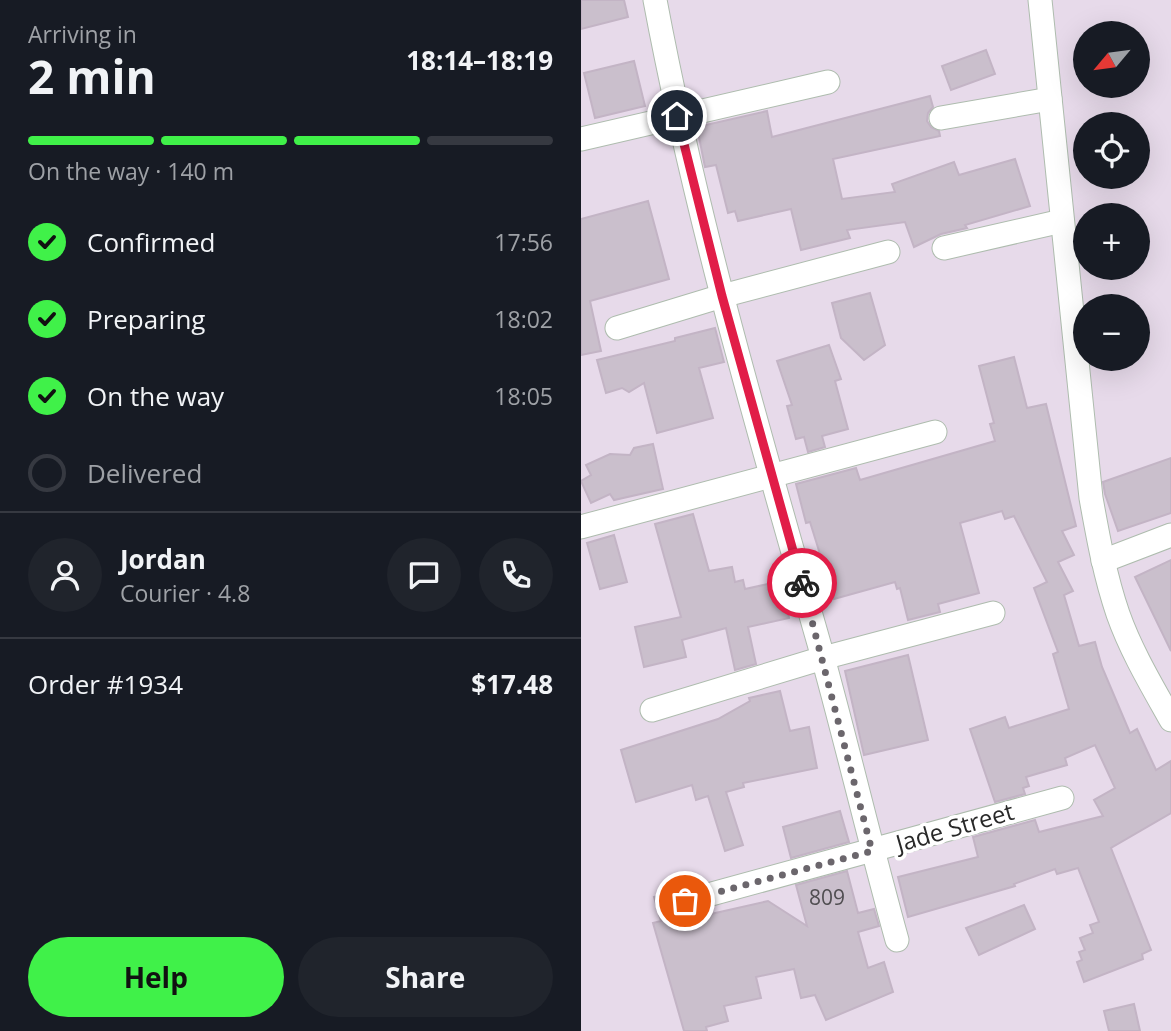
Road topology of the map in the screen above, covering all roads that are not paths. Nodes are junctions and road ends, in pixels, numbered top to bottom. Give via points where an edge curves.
1 (655, 0) edge
2 (1040, 0) edge
3 (828, 82) dead end
4 (1050, 99) junction
5 (677, 116) junction
6 (941, 118) dead end
7 (581, 139) edge
8 (1062, 221) junction
9 (944, 248) dead end
10 (888, 252) dead end
11 (722, 296) junction
12 (617, 328) dead end
13 (935, 432) dead end
14 (771, 474) junction
15 (582, 527) edge
16 (1171, 535) edge
17 (1103, 561) junction
18 (993, 613) dead end
19 (823, 658) junction
20 (652, 710) dead end
21 (1171, 720) edge
22 (1062, 798) dead end
23 (872, 851) junction
24 (685, 901) dead end
25 (897, 940) dead end

1 - 5 street
2 - 4 street
3 - 5 street
4 - 6 street
4 - 8 street
5 - 7 street
5 - 11 street
8 - 9 street
8 - 17 street via 1091,498
10 - 11 street
11 - 12 street
11 - 14 street
13 - 14 street
14 - 15 street
14 - 19 street
16 - 17 street
17 - 21 street via 1119,615
18 - 19 street
19 - 20 street
19 - 23 street
22 - 23 street, Jade Street
23 - 24 street, Jade Street
23 - 25 street

